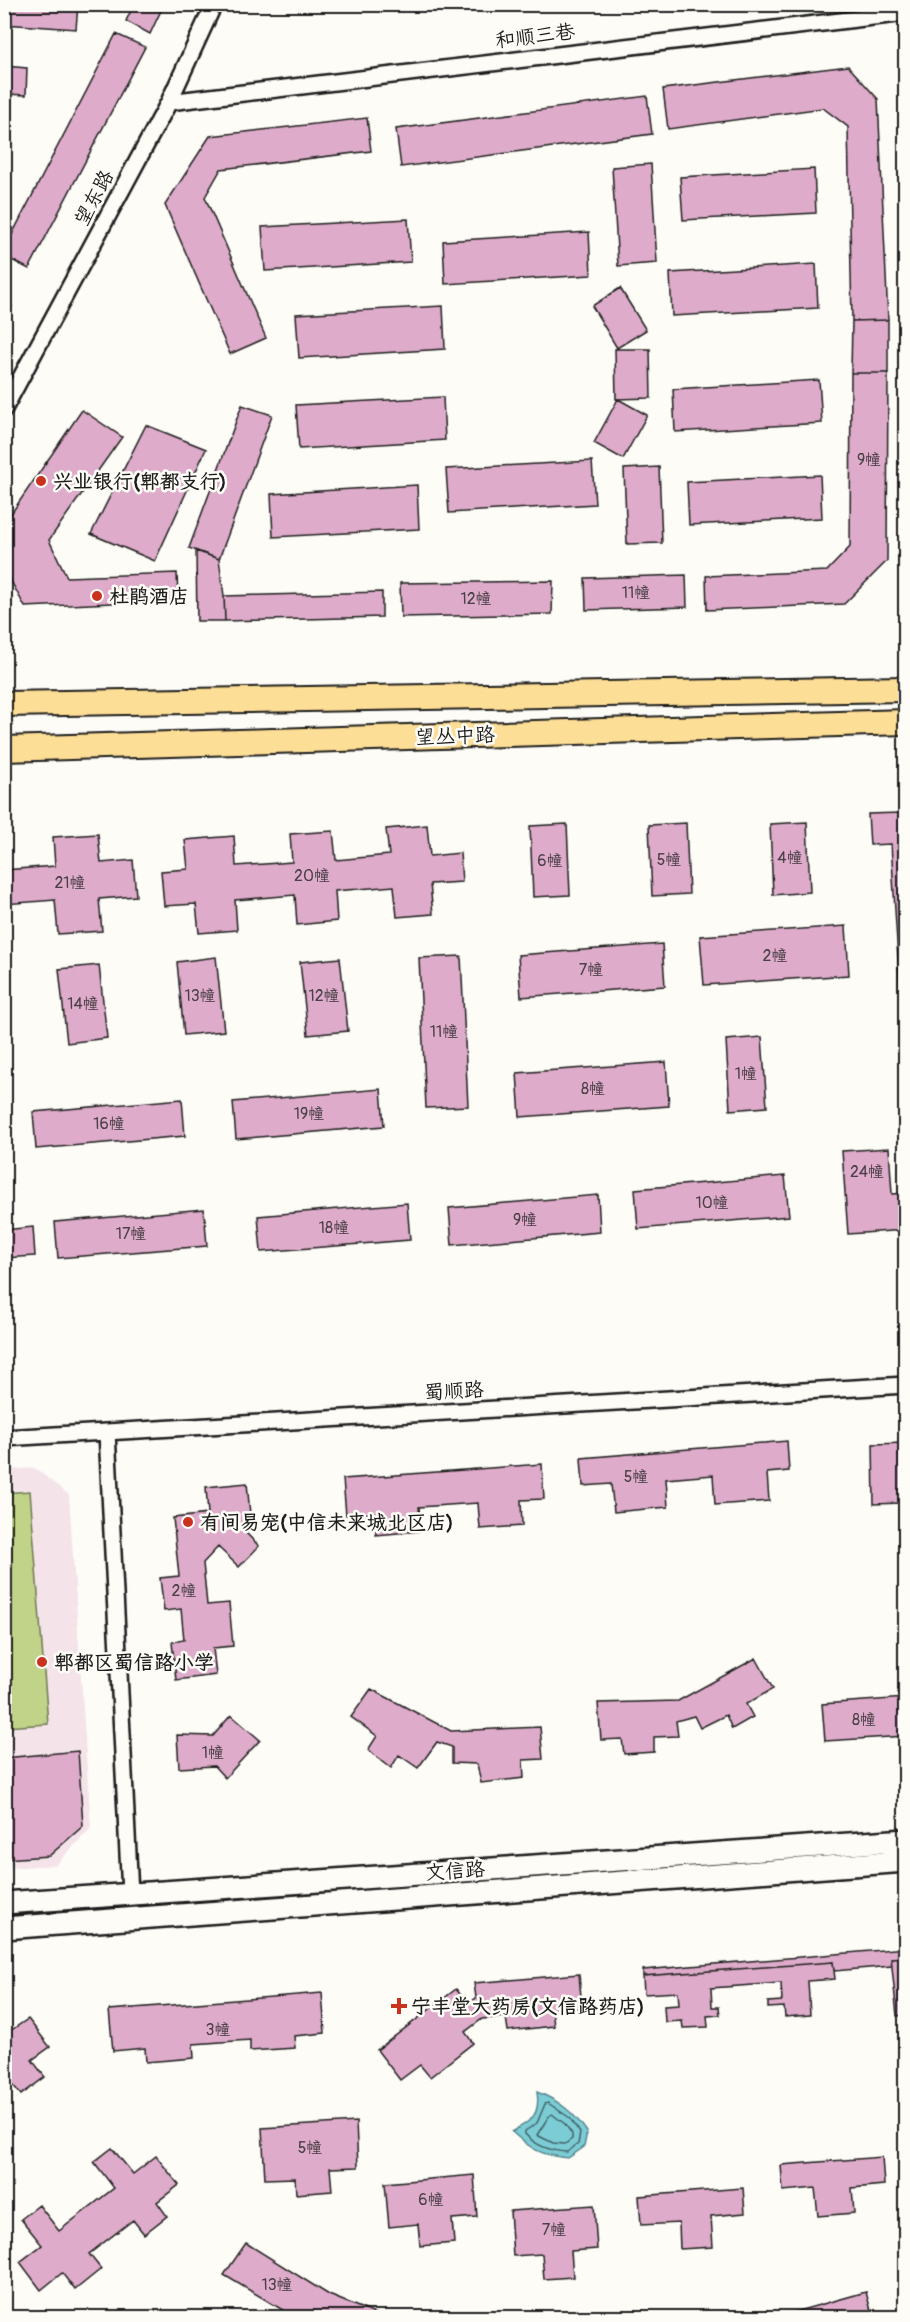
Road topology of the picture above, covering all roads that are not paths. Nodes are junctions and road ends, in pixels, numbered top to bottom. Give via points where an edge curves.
1 (214, 4) edge
2 (906, 13) edge
3 (170, 102) junction
4 (4, 409) edge
5 (906, 689) edge
6 (4, 704) edge
7 (906, 722) edge
8 (4, 749) edge
9 (906, 1385) edge
10 (107, 1432) junction
11 (4, 1438) edge
12 (906, 1840) edge
13 (906, 1861) edge
14 (130, 1894) junction
15 (4, 1903) edge
16 (4, 1928) edge

1 - 3 street, 望东路
2 - 3 street, 和顺三巷
3 - 4 street, 望东路
5 - 6 main road, 望丛中路
7 - 8 main road, 望丛中路
9 - 10 street, 蜀顺路
10 - 11 street, 蜀顺路
10 - 14 street
12 - 14 main road, 文信路
13 - 16 main road
14 - 15 main road, 文信路

